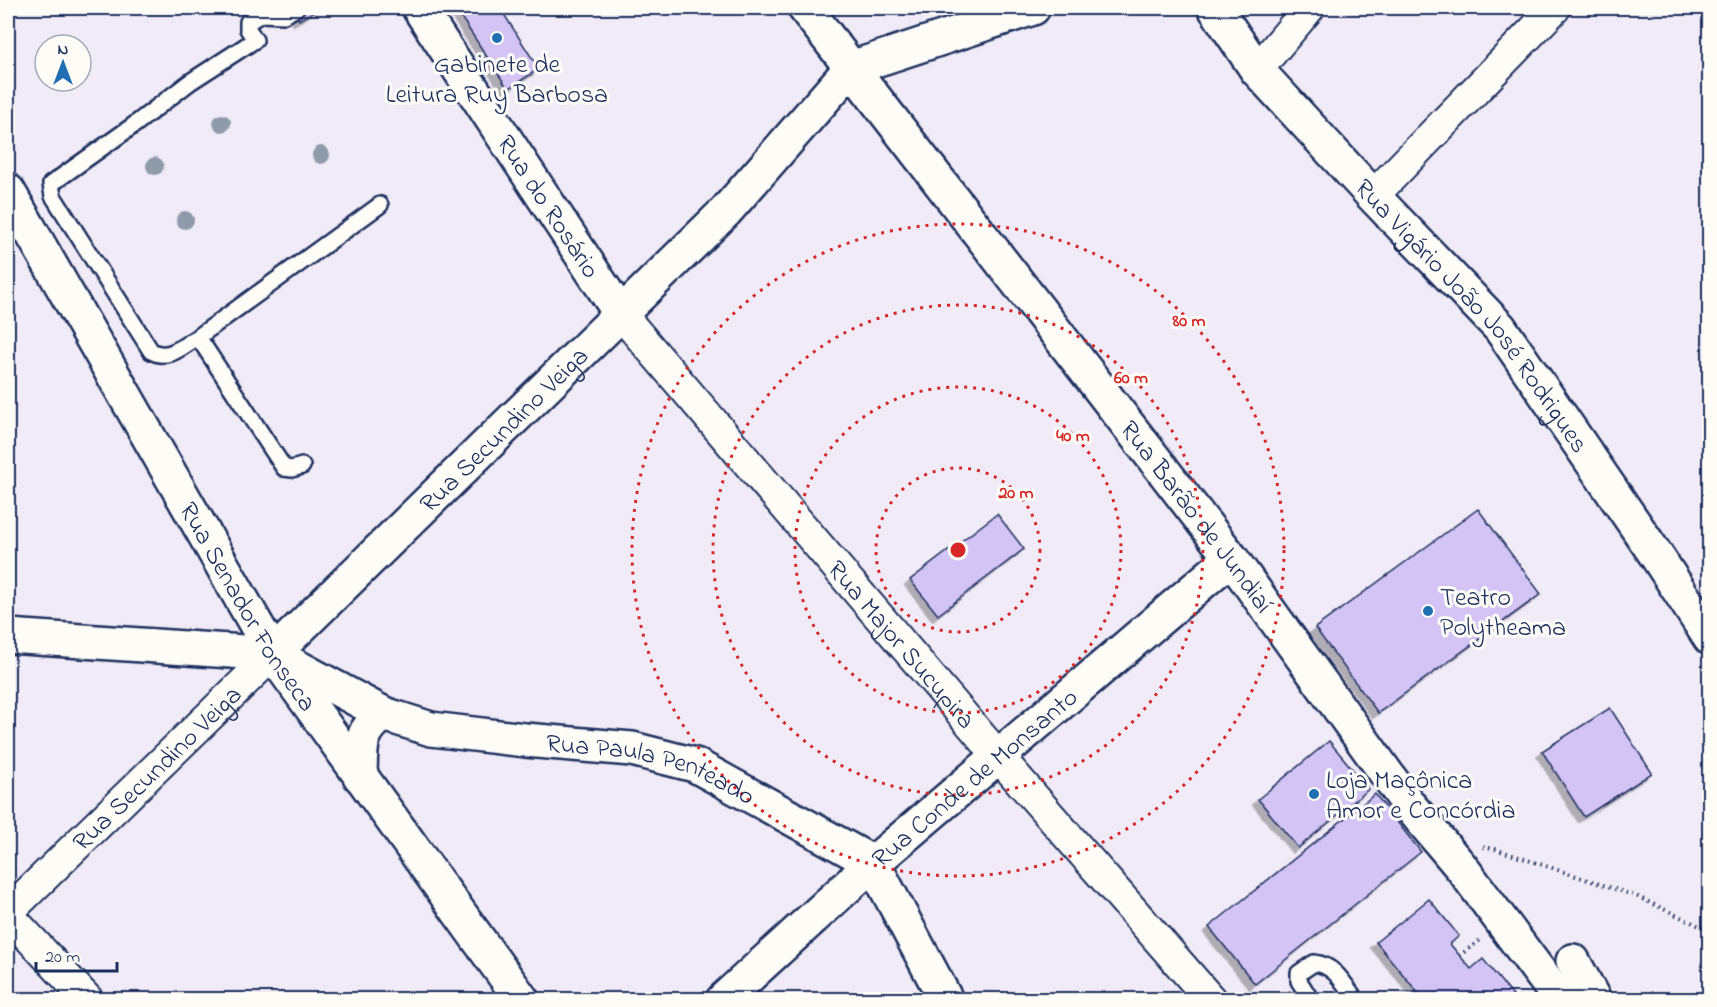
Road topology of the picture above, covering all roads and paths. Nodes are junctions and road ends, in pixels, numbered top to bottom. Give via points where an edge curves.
1 (297, 8) edge
2 (420, 8) edge
3 (805, 8) edge
4 (1034, 8) edge
5 (1215, 8) edge
6 (1309, 8) edge
7 (1555, 8) edge
8 (263, 11) edge
9 (851, 68) junction
10 (1257, 70) junction
11 (8, 191) edge
12 (1373, 196) junction
13 (380, 205) dead end
14 (620, 313) junction
15 (198, 337) junction
16 (302, 466) dead end
17 (1231, 558) junction
18 (8, 636) edge
19 (1710, 638) edge
20 (273, 654) junction
21 (384, 714) junction
22 (998, 756) junction
23 (360, 776) junction
24 (1495, 849) dead end
25 (873, 863) junction
26 (8, 913) edge
27 (1710, 931) edge
28 (1573, 961) dead end
29 (1549, 995) edge
30 (88, 999) edge
31 (522, 999) edge
32 (723, 999) edge
33 (946, 999) edge
34 (1211, 999) edge
35 (1311, 999) edge
36 (1356, 999) edge
37 (1593, 999) edge

1 - 8 lane via 284,15
2 - 14 street, Rua do Rosário
3 - 9 street, Rua Barão de Jundiaí
4 - 9 street
5 - 10 street, Rua Vigário João José Rodrigues
6 - 10 street
7 - 12 street
8 - 15 lane via 248,25 255,40 190,82 51,184 53,196 151,351 167,356
9 - 14 street, Rua Secundino Veiga via 726,211
9 - 17 street, Rua Barão de Jundiaí
10 - 12 street, Rua Vigário João José Rodrigues
11 - 20 street, Rua Senador Fonseca
12 - 19 street, Rua Vigário João José Rodrigues via 1500,328
13 - 15 lane
14 - 20 street, Rua Secundino Veiga
14 - 22 street, Rua Major Sucupira
15 - 16 lane via 284,468
17 - 22 street, Rua Conde de Monsanto
17 - 29 street, Rua Barão de Jundiaí via 1408,805 1462,868
18 - 20 street
20 - 21 street, Rua Paula Penteado
20 - 23 street, Rua Senador Fonseca
20 - 26 street, Rua Secundino Veiga
21 - 23 street via 370,724 362,741
21 - 25 street, Rua Paula Penteado via 431,729 632,749 695,765
22 - 25 street, Rua Conde de Monsanto
22 - 34 street, Rua Major Sucupira
23 - 31 street, Rua Senador Fonseca
24 - 27 path via 1636,896
25 - 32 street, Rua Conde de Monsanto
25 - 33 street
26 - 30 street
28 - 37 street
35 - 36 lane via 1299,981 1299,973 1314,963 1332,969

